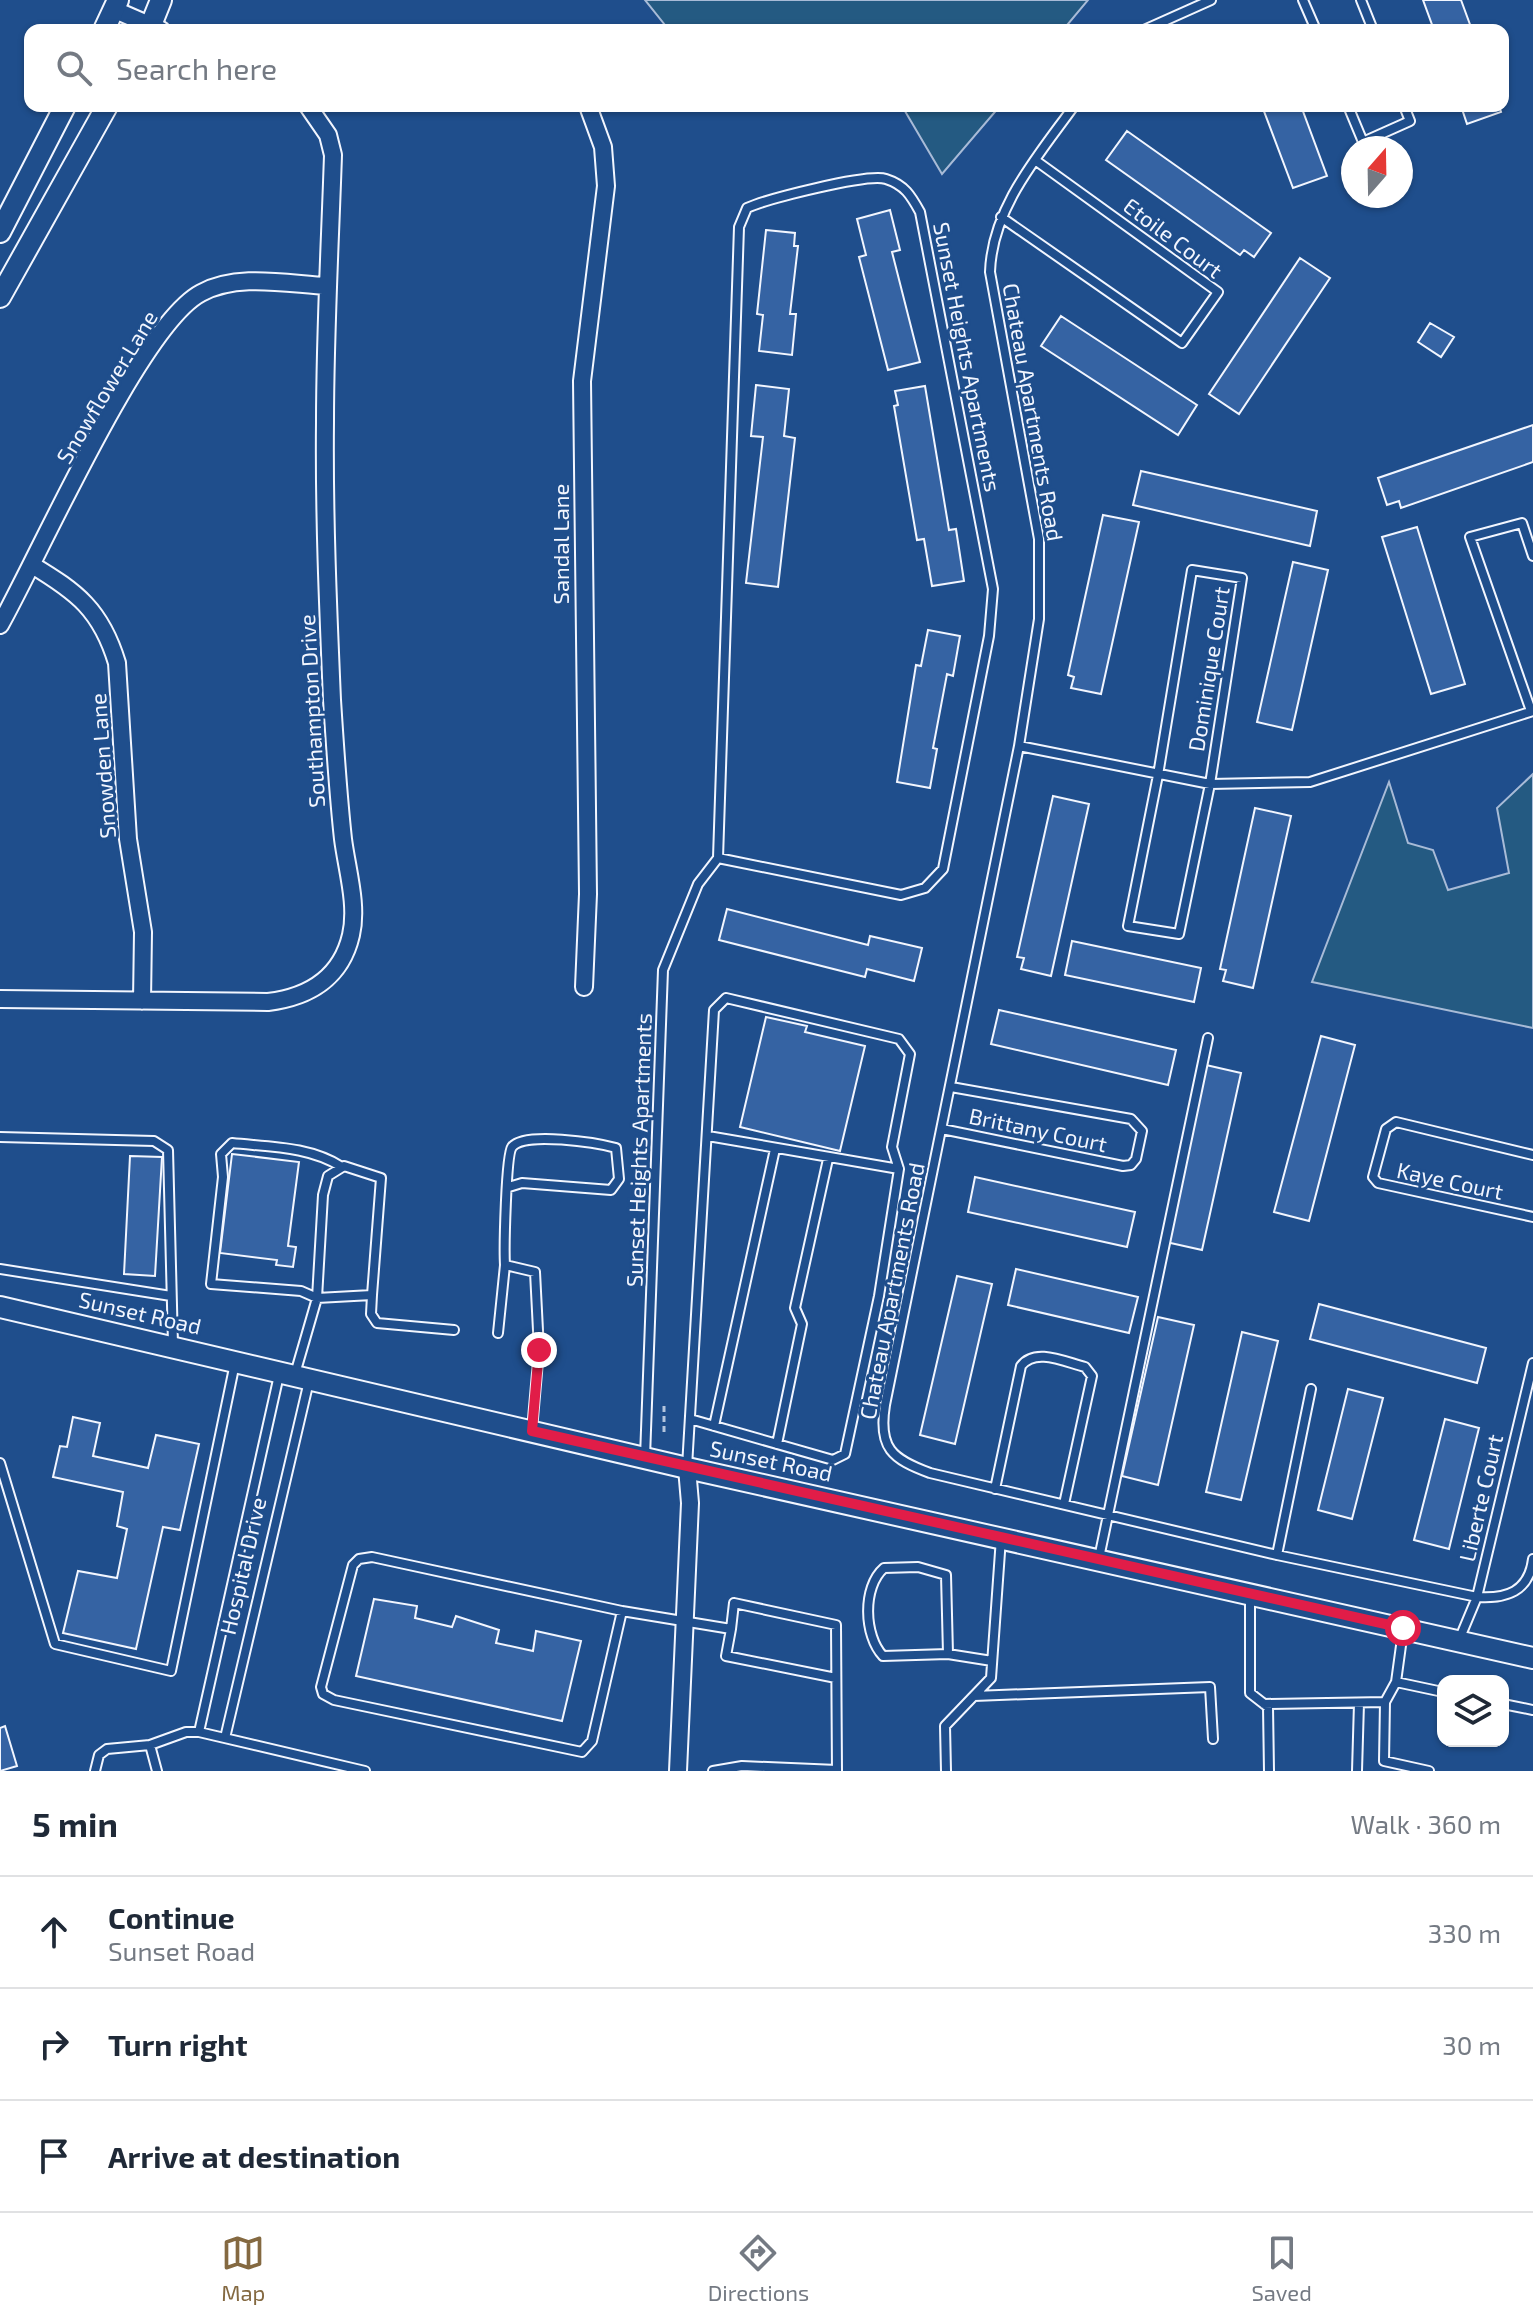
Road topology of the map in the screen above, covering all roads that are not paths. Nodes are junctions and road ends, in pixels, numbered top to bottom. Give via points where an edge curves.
1 (161, 0) edge
2 (1211, 0) edge
3 (1303, 0) edge
4 (1361, 0) edge
5 (116, 5) edge
6 (107, 24) edge
7 (146, 24) edge
8 (155, 24) edge
9 (1157, 24) edge
10 (1313, 24) edge
11 (1371, 24) edge
12 (62, 112) edge
13 (104, 112) edge
14 (312, 112) edge
15 (590, 112) edge
16 (1070, 112) edge
17 (1350, 112) edge
18 (1406, 112) edge
19 (1035, 160) junction
20 (1001, 217) junction
21 (0, 232) edge
22 (328, 286) junction
23 (0, 297) edge
24 (1533, 556) edge
25 (32, 565) junction
26 (0, 625) edge
27 (1532, 711) edge
28 (1019, 746) junction
29 (1158, 775) junction
30 (1210, 784) junction
31 (718, 858) junction
32 (584, 987) dead end
33 (0, 999) edge
34 (142, 1001) junction
35 (1208, 1038) dead end
36 (951, 1087) junction
37 (942, 1129) junction
38 (708, 1136) junction
39 (0, 1137) edge
40 (775, 1149) junction
41 (1533, 1155) edge
42 (828, 1159) junction
43 (342, 1167) junction
44 (899, 1169) junction
45 (509, 1187) junction
46 (1533, 1217) edge
47 (505, 1265) junction
48 (0, 1269) edge
49 (372, 1295) junction
50 (171, 1296) junction
51 (317, 1298) junction
52 (0, 1307) edge
53 (454, 1330) dead end
54 (498, 1333) dead end
55 (173, 1344) junction
56 (236, 1360) junction
57 (1533, 1363) edge
58 (295, 1374) junction
59 (1311, 1389) dead end
60 (690, 1419) junction
61 (714, 1426) junction
62 (532, 1431) junction
63 (777, 1444) junction
64 (645, 1458) junction
65 (0, 1463) edge
66 (687, 1468) junction
67 (995, 1489) junction
68 (1064, 1504) junction
69 (1108, 1514) junction
70 (1001, 1537) junction
71 (1277, 1555) junction
72 (1099, 1559) junction
73 (1533, 1559) edge
74 (1250, 1594) junction
75 (1477, 1597) junction
76 (622, 1611) junction
77 (684, 1622) junction
78 (1403, 1628) junction
79 (731, 1629) junction
80 (1458, 1641) junction
81 (948, 1654) junction
82 (1533, 1658) edge
83 (992, 1661) junction
84 (836, 1678) junction
85 (1396, 1682) junction
86 (1437, 1691) edge
87 (974, 1696) junction
88 (1385, 1702) junction
89 (1359, 1703) junction
90 (1264, 1704) junction
91 (1509, 1705) edge
92 (1533, 1710) edge
93 (199, 1732) junction
94 (225, 1738) junction
95 (1213, 1739) dead end
96 (150, 1745) junction
97 (338, 1768) edge
98 (837, 1770) edge
99 (95, 1771) edge
100 (157, 1771) edge
101 (365, 1771) edge
102 (678, 1771) edge
103 (713, 1771) edge
104 (946, 1771) edge
105 (1269, 1771) edge
106 (1357, 1771) edge
107 (1429, 1771) edge

1 - 8 street
2 - 9 lane
3 - 10 lane
4 - 11 lane
5 - 6 street
5 - 7 street
12 - 21 street
13 - 23 street
14 - 22 street, Southampton Drive via 328,135 333,155
15 - 32 street, Sandal Lane via 603,147 606,186 582,381 588,894
16 - 19 lane, Chateau Apartments Road
17 - 18 lane via 1363,142 1410,121
19 - 20 lane, Chateau Apartments Road
19 - 20 lane, Etoile Court via 1218,292 1182,343
20 - 28 lane, Chateau Apartments Road via 990,248 990,272 1039,539 1041,592
22 - 25 street, Snowflower Lane via 236,283 201,293 184,306 129,384
22 - 34 street, Southampton Drive via 326,582 352,933 331,976 292,999
24 - 27 lane via 1522,523 1470,537
25 - 26 street, Snowflower Lane
25 - 34 street, Snowden Lane via 87,603 117,663 128,839 143,932
27 - 30 lane via 1310,782
28 - 29 lane
28 - 36 lane, Chateau Apartments Road
29 - 30 lane
29 - 30 lane via 1128,926 1179,934
29 - 30 lane, Dominique Court via 1192,570 1242,578
31 - 31 lane, Sunset Heights Apartments via 901,895 925,888 943,869 989,636 993,589 920,212 906,188 883,178 768,199 747,208 739,227
31 - 64 lane, Sunset Heights Apartments via 698,884 663,970
33 - 34 street, Southampton Drive
35 - 69 lane
36 - 37 lane, Chateau Apartments Road
36 - 37 lane, Brittany Court via 1131,1119 1142,1131 1136,1159 1123,1166
37 - 67 lane, Chateau Apartments Road via 885,1405 884,1437 890,1451 914,1467
38 - 40 lane
38 - 44 lane via 714,1010 726,998 899,1039 910,1054 892,1147
38 - 60 lane
39 - 50 lane via 154,1141 168,1150
40 - 42 lane
40 - 61 lane
41 - 46 lane, Kaye Court via 1396,1122 1386,1129 1373,1177 1378,1183
42 - 44 lane
42 - 63 lane via 795,1308 802,1324
43 - 49 lane via 381,1178
43 - 51 lane via 328,1176 323,1195
43 - 51 lane via 324,1156 232,1143 224,1148 211,1284 301,1291
44 - 63 lane via 845,1454 833,1460
45 - 45 lane via 522,1183 611,1190 619,1179 616,1148 523,1139 506,1160
45 - 47 lane
47 - 54 lane
47 - 62 lane via 535,1272 538,1288
48 - 50 lane
49 - 51 lane
49 - 53 lane via 371,1314 377,1323
50 - 55 lane
51 - 58 lane
52 - 55 street, Sunset Road
55 - 56 street, Sunset Road
56 - 58 street, Sunset Road
56 - 65 lane via 171,1671 55,1644
57 - 75 lane, Liberte Court
58 - 62 street, Sunset Road
58 - 93 lane, Hospital Drive
58 - 94 lane, Hospital Drive
59 - 71 lane
60 - 61 lane
60 - 66 lane
61 - 63 lane
62 - 64 street, Sunset Road
64 - 66 street, Sunset Road
66 - 70 street, Sunset Road
66 - 77 street
67 - 68 lane, Chateau Apartments Road
67 - 68 lane via 1021,1366 1036,1355 1085,1367 1092,1376
68 - 69 lane, Chateau Apartments Road
69 - 71 lane, Chateau Apartments Road
69 - 72 lane
70 - 72 street, Sunset Road
70 - 83 lane
71 - 75 lane, Chateau Apartments Road
72 - 74 street, Sunset Road
73 - 75 lane, Chateau Apartments Road via 1530,1576 1517,1591
74 - 78 street, Sunset Road
74 - 90 lane via 1250,1693
75 - 80 lane, Liberte Court
76 - 76 lane via 372,1557 359,1559 353,1565 321,1687 334,1700 582,1752 592,1741
76 - 77 lane
77 - 79 lane
77 - 102 street
78 - 80 street, Sunset Road
78 - 85 lane
79 - 84 lane via 726,1656
79 - 84 lane via 734,1603 836,1625
80 - 82 street, Sunset Road
81 - 81 lane via 946,1575 918,1567 884,1568 870,1588 871,1637 883,1656
81 - 83 lane
83 - 87 lane via 991,1678
84 - 98 lane
85 - 86 lane
85 - 88 lane
87 - 95 lane via 1210,1687
87 - 104 lane via 945,1726
88 - 89 lane
88 - 107 lane via 1384,1761
89 - 90 lane
89 - 106 lane
90 - 105 lane
91 - 92 lane
93 - 94 lane
93 - 96 lane
94 - 97 lane
96 - 99 lane via 107,1749 99,1755
96 - 100 lane
97 - 101 lane
98 - 103 lane via 742,1766

